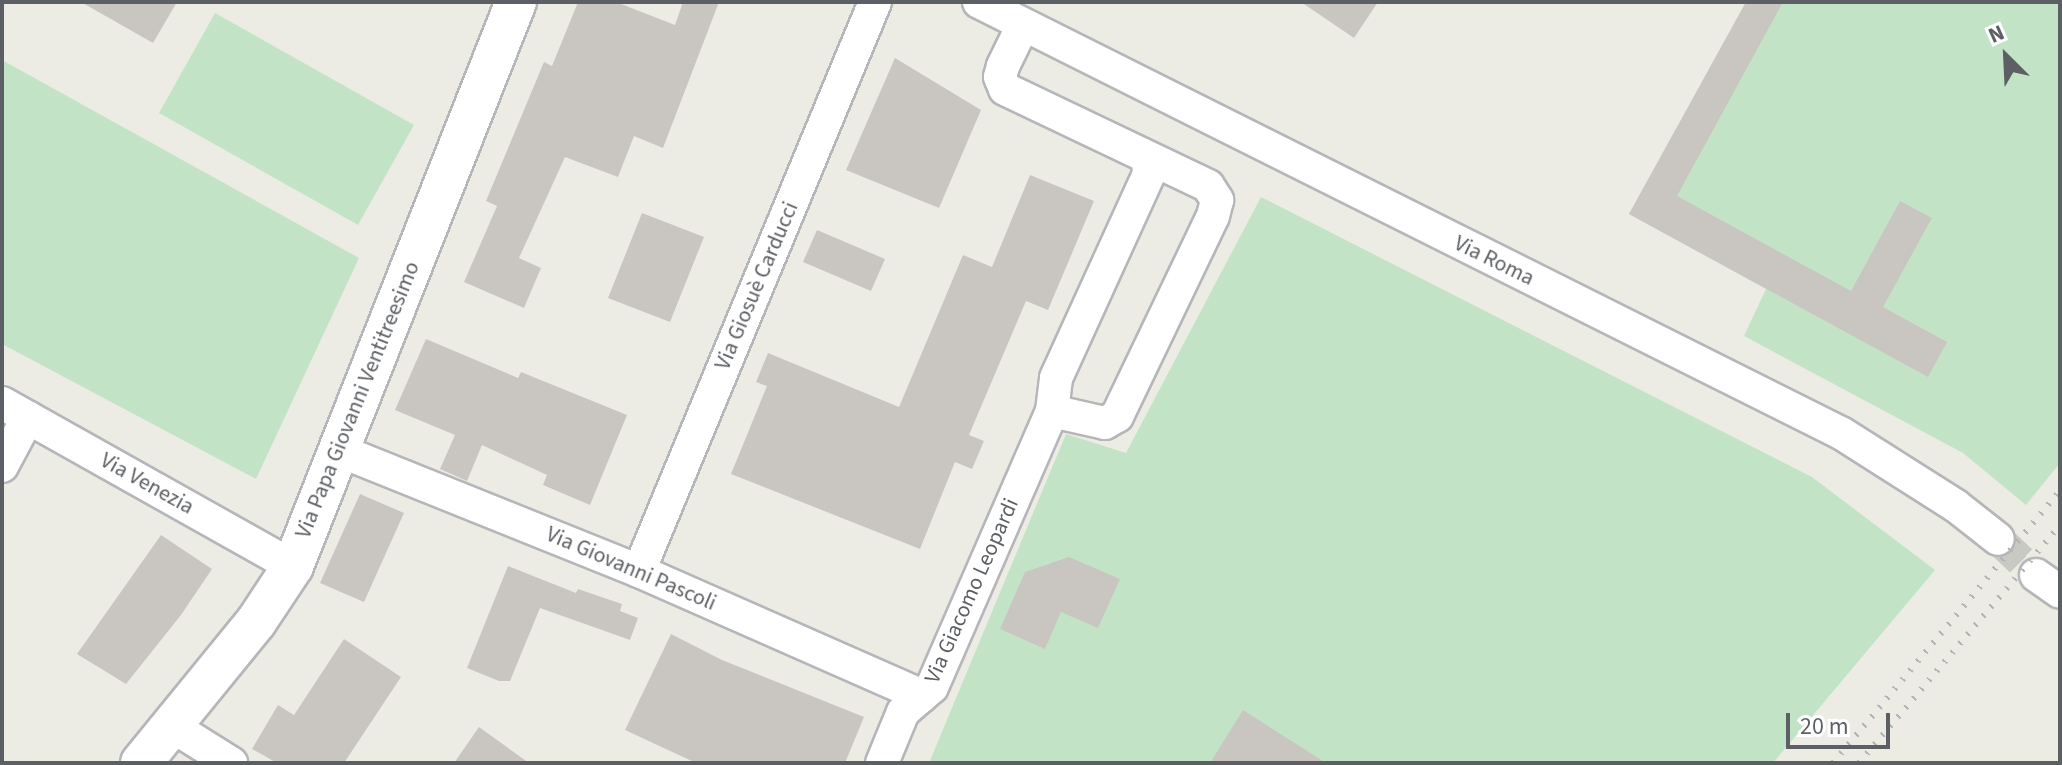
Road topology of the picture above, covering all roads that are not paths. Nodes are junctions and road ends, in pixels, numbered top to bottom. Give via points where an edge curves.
1 (516, 2) edge
2 (875, 2) edge
3 (979, 2) edge
4 (1022, 27) junction
5 (1148, 158) junction
6 (15, 410) edge
7 (1052, 411) junction
8 (338, 450) junction
9 (2, 466) edge
10 (1998, 539) tunnel mouth
11 (293, 566) junction
12 (639, 571) junction
13 (922, 696) junction
14 (172, 726) junction
15 (141, 763) edge
16 (231, 763) edge
17 (882, 763) edge

1 - 8 street, Via Papa Giovanni Ventitreesimo
2 - 12 street, Via Giosuè Carducci
3 - 4 street, Via Roma
4 - 5 street via 1003,66 1005,89
4 - 10 street, Via Roma via 1841,433
5 - 7 street, Via Giacomo Leopardi via 1149,174 1056,378
5 - 7 street via 1208,186 1217,200 1213,216 1117,416 1105,423
6 - 9 street
6 - 11 street, Via Venezia
7 - 13 street, Via Giacomo Leopardi via 932,687
8 - 11 street, Via Papa Giovanni Ventitreesimo
8 - 12 street, Via Giovanni Pascoli
11 - 14 street, Via Papa Giovanni Ventitreesimo via 256,622
12 - 13 street, Via Giovanni Pascoli
13 - 17 street, Via Giacomo Leopardi via 903,712
14 - 15 street, Via Papa Giovanni Ventitreesimo
14 - 16 street

